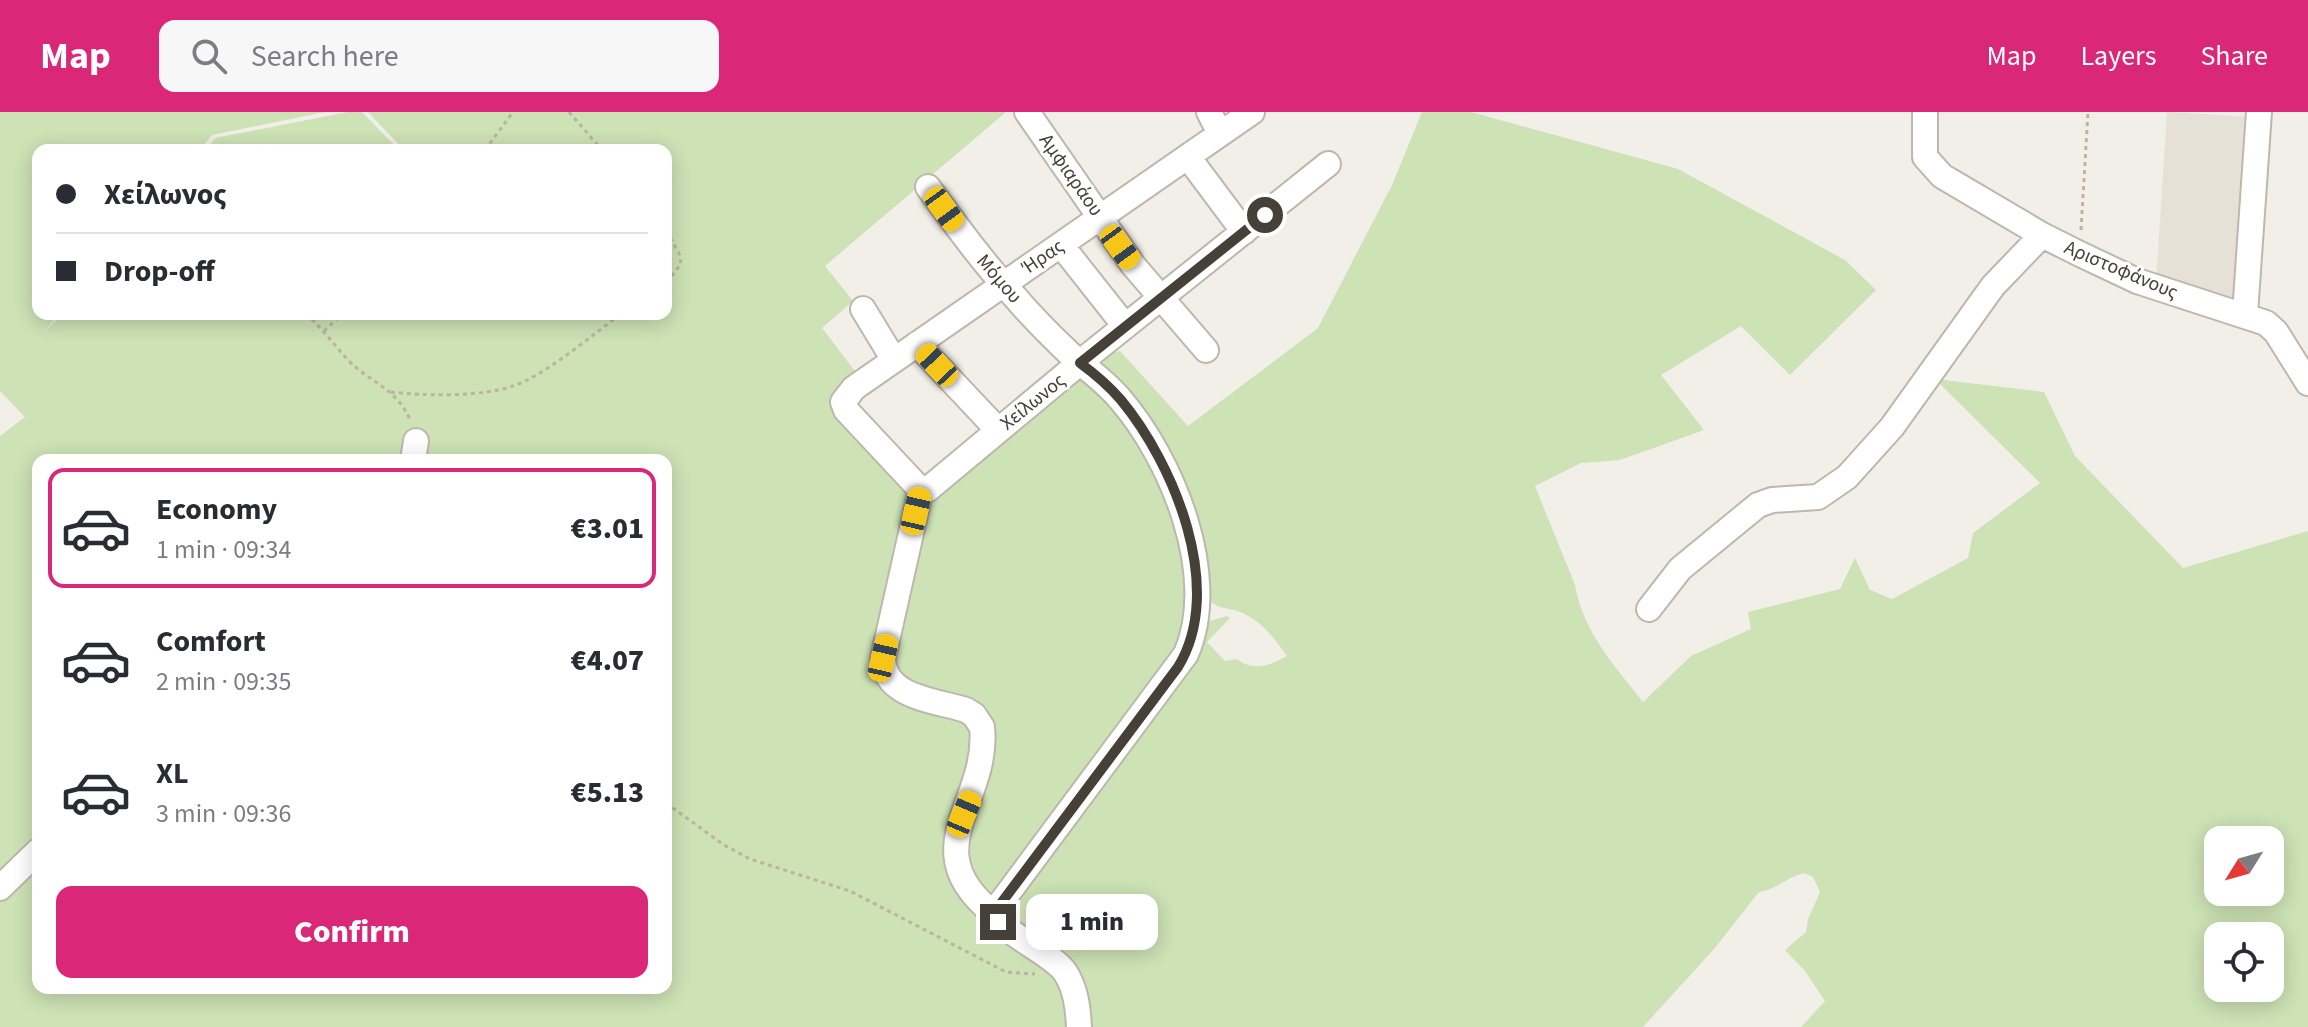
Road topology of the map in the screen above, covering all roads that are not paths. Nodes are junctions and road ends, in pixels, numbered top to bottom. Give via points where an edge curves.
1 (1027, 112) edge
2 (1209, 112) edge
3 (1252, 112) edge
4 (1925, 112) edge
5 (2259, 112) edge
6 (1220, 134) junction
7 (1188, 157) junction
8 (1328, 164) dead end
9 (928, 187) dead end
10 (1101, 217) junction
11 (1244, 232) junction
12 (2042, 235) junction
13 (1061, 245) junction
14 (1003, 285) junction
15 (1162, 298) junction
16 (863, 309) dead end
17 (2245, 314) junction
18 (1125, 326) junction
19 (917, 344) junction
20 (1206, 350) dead end
21 (894, 360) junction
22 (1080, 363) junction
23 (2308, 383) edge
24 (998, 430) junction
25 (923, 490) junction
26 (1649, 609) dead end
27 (32, 857) edge
28 (0, 888) edge
29 (994, 914) junction
30 (1079, 1027) edge

1 - 10 street, Αμφιαράου
2 - 6 street
3 - 6 street, Ήρας
4 - 12 street, Αριστοφάνους via 1925,157 1942,176
5 - 17 street
6 - 7 street, Ήρας
7 - 10 street, Ήρας
7 - 11 street
8 - 11 street, Χείλωνος
9 - 14 street, Μόμου
10 - 13 street, Ήρας
10 - 15 street, Αμφιαράου
11 - 15 street, Χείλωνος
12 - 17 street, Αριστοφάνους via 2150,286
12 - 26 street via 1993,286 1892,427 1847,477 1818,497 1758,505 1680,569
13 - 14 street, Ήρας
13 - 18 street
14 - 19 street, Ήρας
14 - 22 street, Μόμου
15 - 18 street, Χείλωνος
15 - 20 street, Αμφιαράου
16 - 21 street
17 - 23 street, Αριστοφάνους via 2276,332
18 - 22 street, Χείλωνος
19 - 21 street, Ήρας
19 - 24 street
21 - 25 street, Ήρας via 850,392 844,407
22 - 24 street, Χείλωνος
22 - 29 street, Μόμου via 1129,410 1170,481 1194,559 1193,631 1178,667
24 - 25 street, Χείλωνος
25 - 29 street via 883,668 900,690 966,710 982,727 978,771 955,838 955,854 971,890
27 - 28 street
29 - 30 street via 1062,969 1075,996

